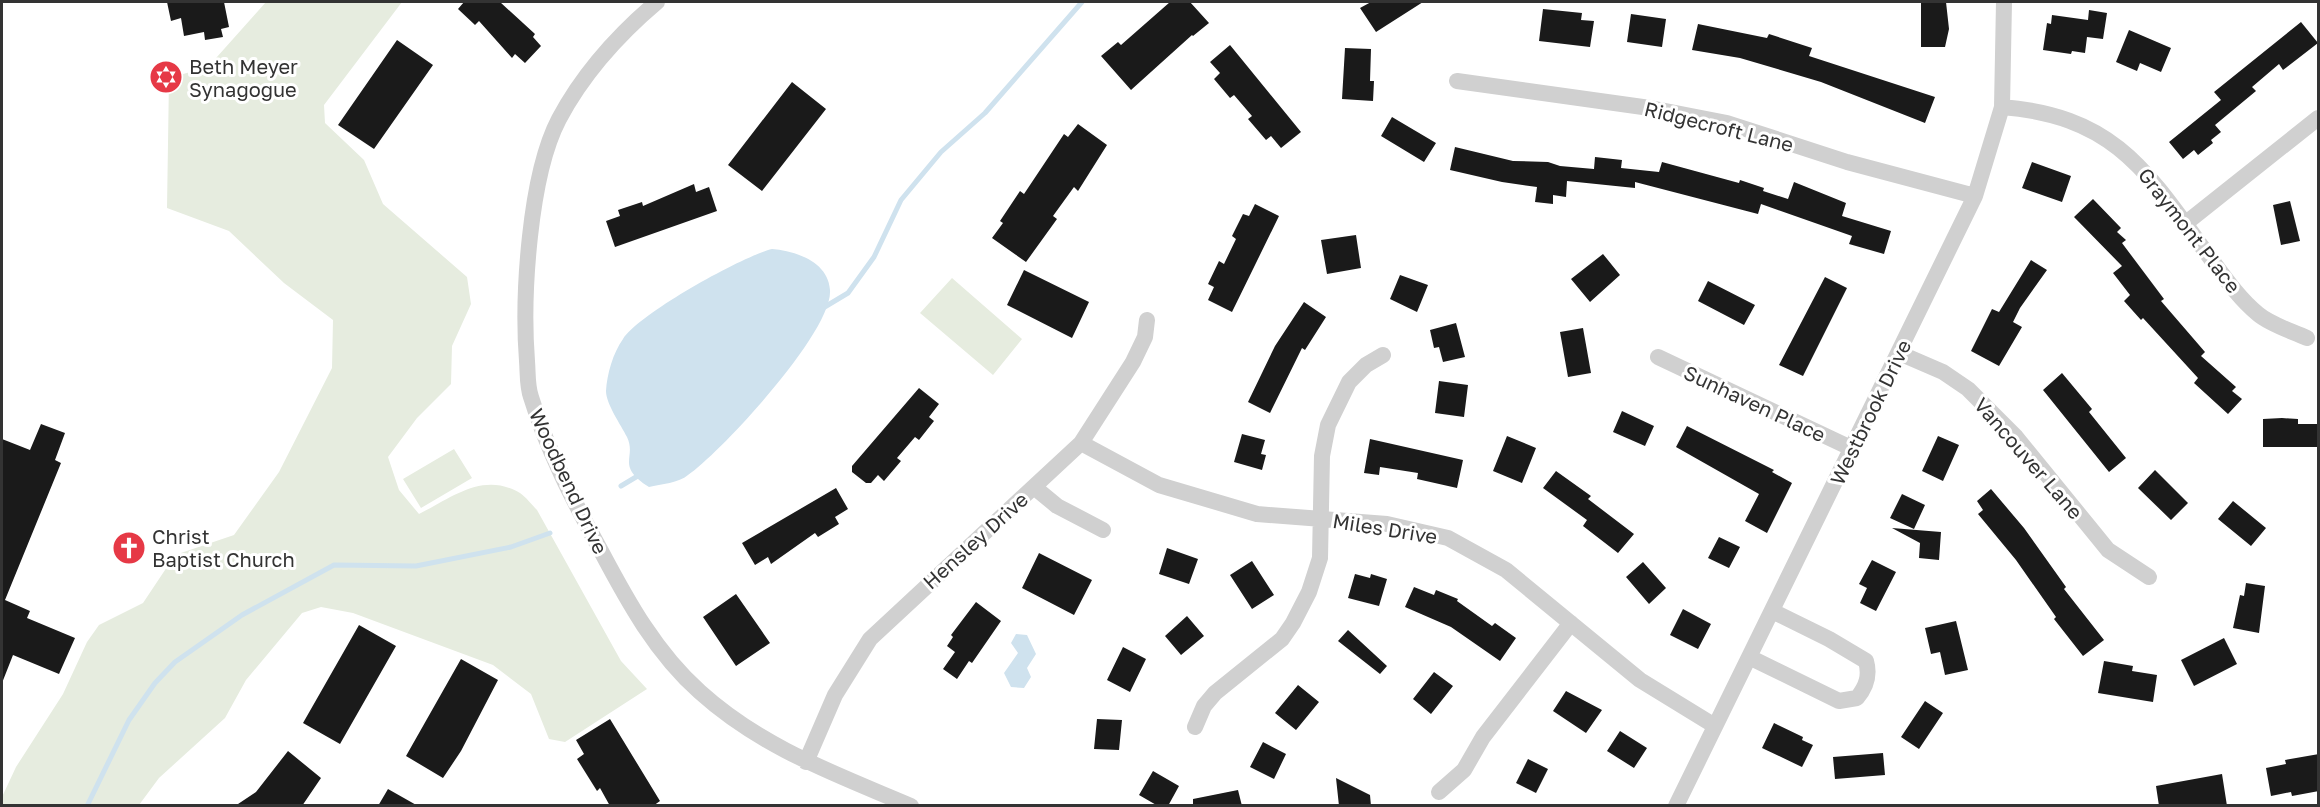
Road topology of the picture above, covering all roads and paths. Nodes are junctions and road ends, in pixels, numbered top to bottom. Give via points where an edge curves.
1 (657, 2) edge
2 (2004, 2) edge
3 (1457, 81) dead end
4 (2002, 107) junction
5 (2319, 118) edge
6 (1976, 195) junction
7 (2186, 223) junction
8 (1147, 320) dead end
9 (2307, 338) dead end
10 (1899, 352) junction
11 (1383, 355) dead end
12 (1658, 357) dead end
13 (1081, 443) junction
14 (1853, 449) junction
15 (1034, 487) junction
16 (1319, 518) junction
17 (1103, 530) dead end
18 (2149, 577) dead end
19 (1772, 611) junction
20 (1571, 623) junction
21 (1749, 657) junction
22 (1715, 726) junction
23 (1195, 727) dead end
24 (806, 762) junction
25 (1438, 792) dead end
26 (911, 806) edge
27 (1676, 806) edge

1 - 24 street, Woodbend Drive via 586,75 555,131 540,177 526,275 530,394 559,468 592,535 627,600 662,653 699,692 744,728
2 - 4 street, Westbrook Drive
3 - 6 street, Ridgecroft Lane via 1727,123 1847,162
4 - 6 street, Westbrook Drive
4 - 7 street, Graymont Place via 2038,110 2083,126 2119,146 2148,174
5 - 7 street
6 - 10 street, Westbrook Drive
7 - 9 street, Graymont Place via 2224,277 2259,315
8 - 13 street, Hensley Drive via 1145,337 1133,362
10 - 14 street, Westbrook Drive
10 - 18 street, Vancouver Lane via 1968,389 2016,437 2108,550
11 - 16 street via 1349,382 1328,425
12 - 14 street, Sunhaven Place
13 - 15 street, Hensley Drive
13 - 16 street, Miles Drive via 1159,484 1214,502 1257,514
14 - 19 street, Westbrook Drive
15 - 17 street via 1057,506
15 - 24 street, Hensley Drive via 870,639 836,695
16 - 20 street, Miles Drive via 1387,524 1448,538 1506,570
16 - 23 street via 1320,558 1293,623 1282,639 1215,693
19 - 21 street, Westbrook Drive
19 - 21 street via 1866,661 1870,673 1863,690 1857,698 1839,701
20 - 22 street, Miles Drive via 1640,680
20 - 25 street via 1483,737 1464,770
21 - 22 street, Westbrook Drive
22 - 27 street, Westbrook Drive
24 - 26 street, Woodbend Drive

